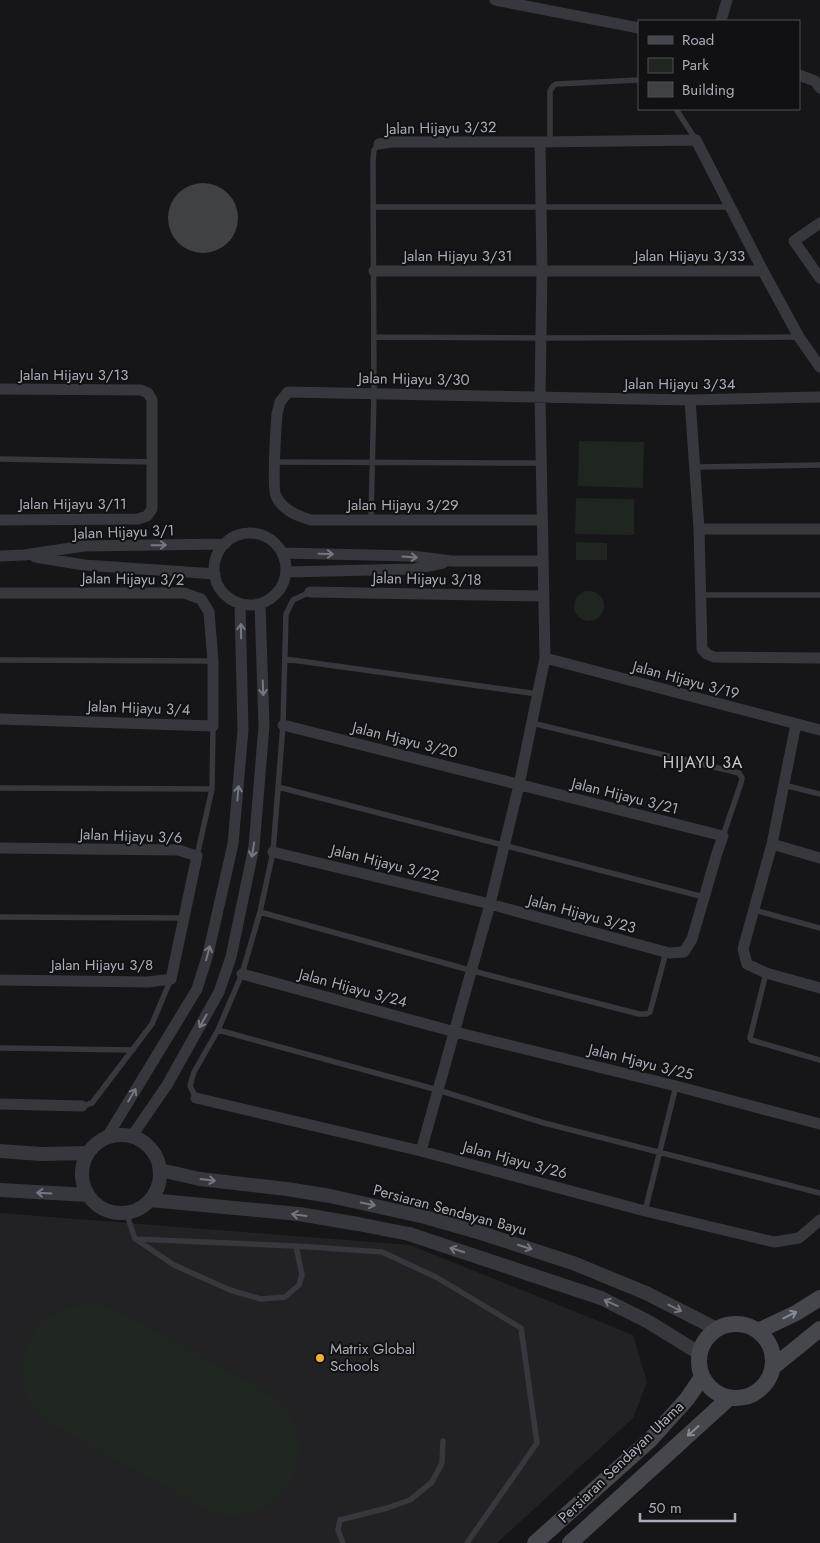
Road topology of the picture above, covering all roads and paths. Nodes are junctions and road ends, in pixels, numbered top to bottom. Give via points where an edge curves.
1 (495, 0) edge
2 (727, 0) edge
3 (721, 20) edge
4 (638, 28) edge
5 (800, 75) edge
6 (638, 80) edge
7 (818, 81) edge
8 (677, 110) edge
9 (696, 140) junction
10 (545, 142) junction
11 (379, 144) joint
12 (373, 207) junction
13 (730, 207) junction
14 (542, 208) junction
15 (820, 223) edge
16 (374, 270) junction
17 (542, 271) junction
18 (763, 271) junction
19 (820, 278) edge
20 (374, 337) junction
21 (799, 337) junction
22 (541, 338) junction
23 (820, 367) edge
24 (0, 389) edge
25 (374, 394) junction
26 (540, 397) junction
27 (820, 397) edge
28 (690, 400) junction
29 (0, 459) edge
30 (152, 462) junction
31 (276, 462) junction
32 (373, 462) junction
33 (540, 463) junction
34 (820, 465) edge
35 (695, 468) junction
36 (0, 520) edge
37 (371, 520) junction
38 (541, 520) junction
39 (699, 529) junction
40 (820, 530) edge
41 (225, 544) junction
42 (283, 553) junction
43 (0, 556) edge
44 (24, 556) junction
45 (452, 561) junction
46 (542, 561) junction
47 (287, 572) junction
48 (215, 574) junction
49 (310, 592) joint
50 (0, 593) edge
51 (701, 595) junction
52 (820, 595) edge
53 (543, 596) junction
54 (260, 604) junction
55 (240, 605) junction
56 (545, 658) junction
57 (820, 658) edge
58 (285, 659) junction
59 (0, 660) edge
60 (213, 661) junction
61 (538, 694) junction
62 (0, 719) edge
63 (532, 723) junction
64 (796, 724) junction
65 (283, 725) junction
66 (213, 726) junction
67 (820, 730) edge
68 (519, 785) junction
69 (784, 785) junction
70 (278, 787) junction
71 (0, 788) edge
72 (212, 789) junction
73 (820, 794) edge
74 (723, 836) junction
75 (772, 844) junction
76 (504, 846) junction
77 (0, 848) edge
78 (273, 852) junction
79 (197, 856) junction
80 (820, 858) edge
81 (704, 897) junction
82 (490, 904) junction
83 (754, 910) junction
84 (260, 912) junction
85 (0, 917) edge
86 (184, 918) junction
87 (820, 928) edge
88 (666, 952) junction
89 (472, 971) junction
90 (242, 974) junction
91 (766, 974) junction
92 (171, 979) junction
93 (0, 980) edge
94 (820, 988) edge
95 (218, 1030) junction
96 (455, 1032) junction
97 (0, 1048) edge
98 (132, 1050) junction
99 (820, 1060) edge
100 (676, 1086) junction
101 (438, 1090) junction
102 (196, 1098) joint
103 (0, 1104) edge
104 (82, 1106) joint
105 (820, 1124) edge
106 (132, 1136) junction
107 (107, 1137) junction
108 (0, 1151) edge
109 (421, 1151) junction
110 (658, 1151) junction
111 (87, 1153) junction
112 (160, 1170) junction
113 (0, 1190) edge
114 (820, 1193) edge
115 (88, 1195) junction
116 (150, 1200) junction
117 (645, 1211) junction
118 (126, 1212) junction
119 (820, 1220) edge
120 (136, 1239) junction
121 (296, 1246) junction
122 (820, 1298) edge
123 (717, 1329) junction
124 (820, 1329) edge
125 (758, 1331) junction
126 (699, 1353) junction
127 (773, 1367) junction
128 (702, 1377) junction
129 (729, 1398) junction
130 (443, 1441) dead end
131 (343, 1543) edge
132 (467, 1543) edge
133 (535, 1543) edge
134 (570, 1543) edge

1 - 4 street
2 - 3 street
5 - 7 street
6 - 10 lane via 552,86
8 - 9 lane
9 - 10 street, Jalan Hijayu 3/32
9 - 13 street
10 - 11 street, Jalan Hijayu 3/32
10 - 14 street
11 - 12 lane, Jalan Hijayu 3/32 via 374,150 373,160
12 - 14 lane
12 - 16 lane, Jalan Hijayu 3/32
13 - 14 lane
13 - 18 street
14 - 17 street
15 - 19 street via 794,241
16 - 17 street, Jalan Hijayu 3/31
16 - 20 lane, Jalan Hijayu 3/32
17 - 18 street, Jalan Hijayu 3/33
17 - 22 street
18 - 21 street, Jalan Hijayu 3/33
20 - 22 lane
20 - 25 lane, Jalan Hijayu 3/32
21 - 22 lane
21 - 23 street, Jalan Hijayu 3/33
22 - 26 street
24 - 30 street, Jalan Hijayu 3/13 via 141,390 148,393 152,400
25 - 26 street, Jalan Hijayu 3/30
25 - 31 street, Jalan Hijayu 3/30 via 288,392 280,402 277,414
25 - 32 lane, Jalan Hijayu 3/32
26 - 28 street, Jalan Hijayu 3/34
26 - 33 street
27 - 28 street, Jalan Hijayu 3/34
28 - 35 street
29 - 30 lane
30 - 36 street, Jalan Hijayu 3/11 via 152,510 147,516 138,519
31 - 32 lane
31 - 37 street, Jalan Hijayu 3/29 via 275,495 284,508 311,520
32 - 33 lane
32 - 37 lane, Jalan Hijayu 3/32
33 - 38 street
34 - 35 lane
35 - 39 street
37 - 38 street, Jalan Hijayu 3/29
38 - 46 street
39 - 40 street
39 - 51 street
41 - 42 street via 234,537 257,534 267,537
44 -> 41 street, Jalan Hijayu 3/1 via 84,546
41 - 48 street via 218,553
42 -> 45 street via 412,556
42 - 47 street
43 - 44 street, Jalan Hijayu 3/1
44 - 48 street, Jalan Hijayu 3/1 via 84,565
45 - 46 street
45 - 47 street via 414,569
46 - 53 street
47 - 54 street via 279,591
48 - 55 street via 224,594
49 - 53 street, Jalan Hijayu 3/18
49 - 58 lane via 293,600 286,614
50 - 60 street, Jalan Hijayu 3/2 via 184,593 201,599 209,612
51 - 52 lane
51 - 57 street via 702,649 707,654 714,657
53 - 56 street
54 - 55 street
54 -> 106 street via 264,726 254,847 231,957 219,992 167,1086
107 -> 55 street via 197,989 208,954 234,844 243,730
56 - 61 street
56 - 64 street, Jalan Hijayu 3/19
58 - 61 lane
58 - 65 lane
59 - 60 lane
60 - 66 street, Jalan Hijayu 3/4
61 - 63 street
62 - 66 street, Jalan Hijayu 3/4
63 - 68 street
63 - 74 lane via 739,773 741,783
64 - 67 street, Jalan Hijayu 3/19
64 - 69 street
65 - 68 street, Jalan Hjayu 3/20
65 - 70 lane
66 - 72 lane
68 - 74 street, Jalan Hijayu 3/21
68 - 76 street
69 - 73 lane
69 - 75 street
70 - 76 lane
70 - 78 lane
71 - 72 lane
72 - 79 lane
74 - 81 street
75 - 80 street
75 - 83 street
76 - 81 lane
76 - 82 street
77 - 79 street, Jalan Hijayu 3/6 via 178,850
78 - 82 street, Jalan Hijayu 3/22
78 - 84 lane
79 - 86 street, Jalan Hijayu 3/6
81 - 88 street via 692,940 684,952
82 - 88 street, Jalan Hijayu 3/23
82 - 89 street
83 - 87 lane
83 - 91 street via 744,950 747,964
84 - 89 lane
84 - 90 lane
85 - 86 lane
86 - 92 street, Jalan Hijayu 3/8
88 - 89 lane via 650,1012 646,1014
89 - 96 street
90 - 95 lane
90 - 96 street, Jalan Hijayu 3/24
91 - 94 street
91 - 99 lane via 751,1040
92 - 93 street, Jalan Hijayu 3/8 via 148,982
92 - 98 lane via 152,1024
95 - 101 lane
95 - 102 lane via 194,1072 190,1086
96 - 100 street, Jalan Hjayu 3/25
96 - 101 street
97 - 98 lane
98 - 104 lane via 92,1103
100 - 105 street, Jalan Hjayu 3/25
100 - 110 lane
101 - 109 street
101 - 110 lane via 544,1123
102 - 109 street, Jalan Hjayu 3/26
103 - 104 street
106 - 107 street via 119,1134
106 - 112 street via 151,1149
107 - 111 street
108 - 111 street
109 - 117 street, Jalan Hjayu 3/26
110 - 114 lane
110 - 117 lane
111 - 115 street via 82,1174
112 - 116 street via 160,1181
112 -> 123 street, Persiaran Sendayan Bayu via 200,1179 330,1196 425,1217 573,1263 646,1293
115 -> 113 street
115 - 118 street via 105,1209
116 - 118 street
126 -> 116 street via 601,1298 409,1234 299,1214
117 - 119 street, Jalan Hjayu 3/26 via 774,1242 798,1238
118 - 120 lane
120 - 121 lane
120 - 121 lane via 174,1265 230,1290 260,1299 285,1297 299,1285 302,1275
121 - 132 lane via 382,1252 436,1277 521,1328 537,1443
125 -> 122 main road
123 - 125 main road via 738,1324
123 - 126 main road via 702,1343
124 - 127 main road
125 - 127 main road via 771,1346
126 - 128 main road
127 - 129 main road via 763,1388 741,1399
128 - 129 main road via 708,1387
128 - 133 main road, Persiaran Sendayan Utama via 651,1439
129 -> 134 main road, Persiaran Sendayan Utama
130 - 131 lane via 442,1463 432,1482 410,1500 340,1520 338,1530

